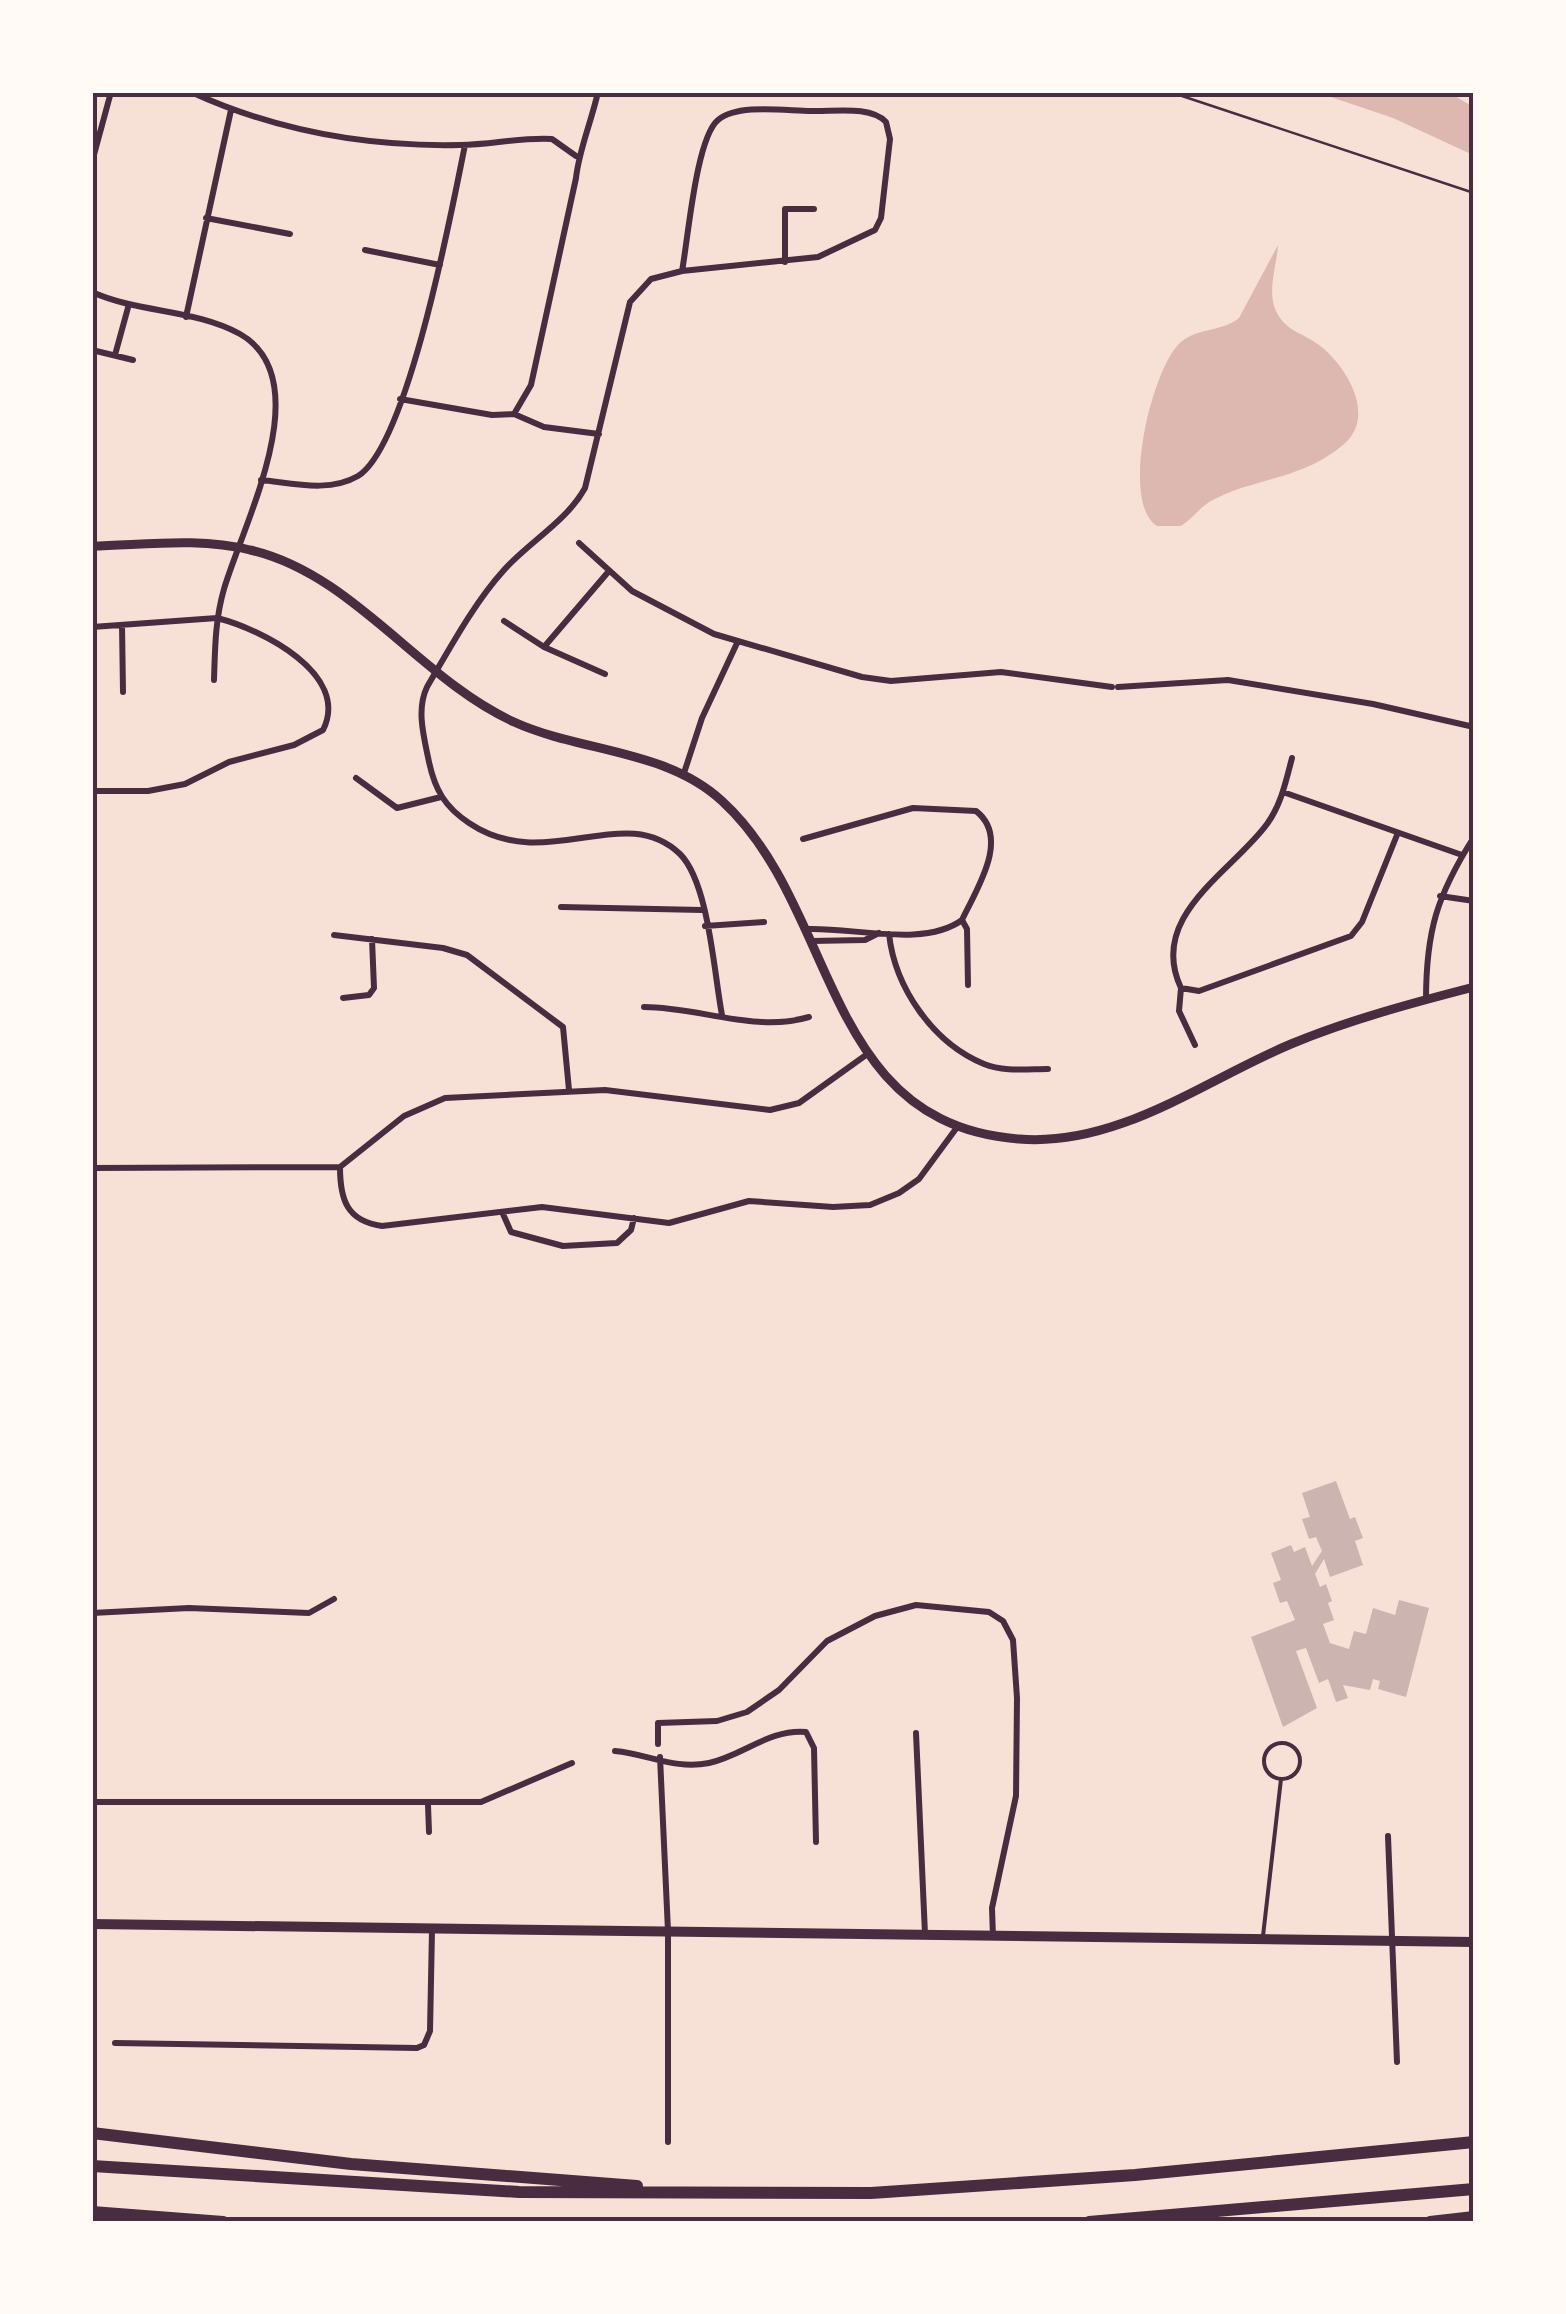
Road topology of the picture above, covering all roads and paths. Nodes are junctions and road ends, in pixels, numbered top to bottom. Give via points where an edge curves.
1 (111, 92) edge
2 (191, 92) edge
3 (598, 92) edge
4 (1170, 92) edge
5 (231, 110) junction
6 (465, 145) junction
7 (94, 146) edge
8 (576, 156) junction
9 (92, 162) edge
10 (1474, 193) edge
11 (814, 210) dead end
12 (206, 218) junction
13 (290, 234) dead end
14 (364, 250) dead end
15 (785, 262) junction
16 (440, 266) junction
17 (682, 271) junction
18 (92, 292) edge
19 (130, 303) junction
20 (186, 317) junction
21 (92, 350) edge
22 (115, 356) junction
23 (133, 360) dead end
24 (400, 399) junction
25 (514, 414) junction
26 (598, 434) junction
27 (261, 480) junction
28 (579, 543) dead end
29 (92, 546) edge
30 (238, 548) junction
31 (609, 571) junction
32 (217, 618) junction
33 (504, 621) dead end
34 (122, 624) junction
35 (92, 626) edge
36 (738, 642) junction
37 (544, 647) junction
38 (437, 671) junction
39 (606, 674) dead end
40 (214, 680) dead end
41 (123, 692) dead end
42 (1474, 727) edge
43 (1292, 758) dead end
44 (683, 776) junction
45 (356, 778) dead end
46 (92, 791) edge
47 (1283, 792) junction
48 (441, 798) junction
49 (1397, 835) junction
50 (1474, 837) edge
51 (804, 840) dead end
52 (1462, 855) junction
53 (1440, 896) junction
54 (1474, 901) edge
55 (561, 906) dead end
56 (702, 910) junction
57 (962, 920) junction
58 (764, 922) dead end
59 (705, 926) junction
60 (807, 929) junction
61 (884, 933) junction
62 (334, 935) dead end
63 (372, 939) junction
64 (812, 941) junction
65 (968, 985) dead end
66 (1474, 987) edge
67 (1181, 988) junction
68 (343, 998) dead end
69 (1426, 1000) junction
70 (644, 1008) dead end
71 (722, 1016) junction
72 (809, 1017) dead end
73 (1195, 1046) dead end
74 (866, 1055) junction
75 (1048, 1069) dead end
76 (569, 1090) junction
77 (958, 1126) junction
78 (340, 1167) junction
79 (92, 1168) edge
80 (503, 1214) junction
81 (634, 1218) junction
82 (334, 1599) dead end
83 (92, 1613) edge
84 (916, 1733) dead end
85 (658, 1744) dead end
86 (615, 1751) dead end
87 (662, 1760) junction
88 (572, 1763) dead end
89 (1281, 1779) junction
90 (92, 1802) edge
91 (428, 1805) junction
92 (430, 1832) dead end
93 (1388, 1836) dead end
94 (816, 1842) dead end
95 (92, 1924) edge
96 (432, 1930) junction
97 (668, 1932) junction
98 (925, 1936) junction
99 (993, 1936) junction
100 (1262, 1940) junction
101 (1396, 1942) junction
102 (1474, 1942) edge
103 (115, 2043) dead end
104 (1398, 2062) dead end
105 (92, 2133) edge
106 (668, 2142) dead end
107 (1474, 2142) edge
108 (92, 2166) edge
109 (1474, 2189) edge
110 (729, 2195) junction
111 (92, 2212) edge
112 (1474, 2217) edge
113 (223, 2222) edge
114 (1089, 2222) edge
115 (1430, 2222) edge

1 - 7 street
2 - 5 street
3 - 8 street via 588,138
4 - 10 path
5 - 6 street via 364,142
5 - 12 street
6 - 8 street via 552,139
6 - 16 street
7 - 9 street
8 - 25 street via 528,398
11 - 15 street via 785,210
12 - 13 street
12 - 20 street
14 - 16 street
15 - 17 street
15 - 17 street via 818,257 878,226 890,140 881,116 774,110 717,120 705,146
16 - 24 street
17 - 26 street via 651,279 630,302
18 - 19 street
19 - 20 street
19 - 22 street
20 - 27 street via 239,334 268,362 276,414
21 - 22 street
22 - 23 street
24 - 25 street
24 - 27 street via 382,452 360,475 332,486
25 - 26 street via 544,427
26 - 38 street via 579,499 494,581
27 - 30 street
28 - 31 street
29 - 30 street
30 - 32 street
30 - 38 street via 315,578
31 - 36 street via 640,596
31 - 37 street
32 - 34 street
32 - 40 street
32 - 46 street via 252,630 310,669 325,686 330,708 322,730 184,784
33 - 37 street
34 - 35 street
34 - 41 street
36 - 42 street via 878,680 1001,672 1115,687 1228,680
36 - 44 street
37 - 39 street
38 - 44 street via 516,723
38 - 48 street via 421,706
43 - 47 street
44 - 60 street via 718,797 766,850
45 - 48 street via 397,808
47 - 49 street
47 - 67 street via 1268,824 1204,886 1187,912 1174,951
48 - 56 street via 505,842 548,845 623,832 669,845 697,878
49 - 52 street
49 - 67 street via 1351,936 1199,991
50 - 52 street
51 - 57 street via 913,808 976,811 989,826 991,850
52 - 53 street
53 - 54 street
53 - 69 street via 1430,924
55 - 56 street
56 - 59 street
57 - 61 street via 937,932
57 - 65 street
58 - 59 street
59 - 71 street
60 - 61 street
60 - 64 street
61 - 64 street
61 - 75 street via 910,999 954,1044 987,1065
62 - 63 street
63 - 68 street via 374,988 369,995
63 - 76 street via 467,955 558,1021 568,1038
64 - 74 street via 832,996
66 - 69 street
67 - 73 street via 1178,1011
69 - 77 street via 1295,1043 1095,1134 1021,1140
70 - 71 street
71 - 72 street via 766,1023
74 - 76 street via 800,1103 770,1110
74 - 77 street via 902,1091
76 - 78 street via 432,1102
77 - 81 street via 919,1178 870,1204 750,1202 669,1223
78 - 79 street
78 - 80 street via 340,1194 364,1223
80 - 81 street via 553,1208
80 - 81 street via 511,1232 562,1246 617,1243
82 - 83 street via 309,1613
84 - 98 street
85 - 99 street via 658,1723 717,1721 746,1712 850,1626 916,1605 989,1612 1009,1628 1016,1796 992,1908
86 - 87 street
87 - 94 street via 711,1762 778,1733 806,1732 814,1748
87 - 97 street
88 - 91 street via 481,1802
89 - 89 lane via 1300,1764 1298,1752 1282,1742 1264,1760 1270,1775
89 - 100 lane
90 - 91 street
91 - 92 street
93 - 101 street
95 - 96 main road
96 - 97 main road
96 - 103 street via 424,2045 376,2051
97 - 98 main road
97 - 106 street
98 - 99 main road
99 - 100 main road
100 - 101 main road
101 - 102 main road
101 - 104 street
105 - 110 highway via 351,2164
107 - 110 highway via 999,2185
108 - 110 highway via 390,2187
109 - 114 highway
111 - 113 highway
112 - 115 highway

